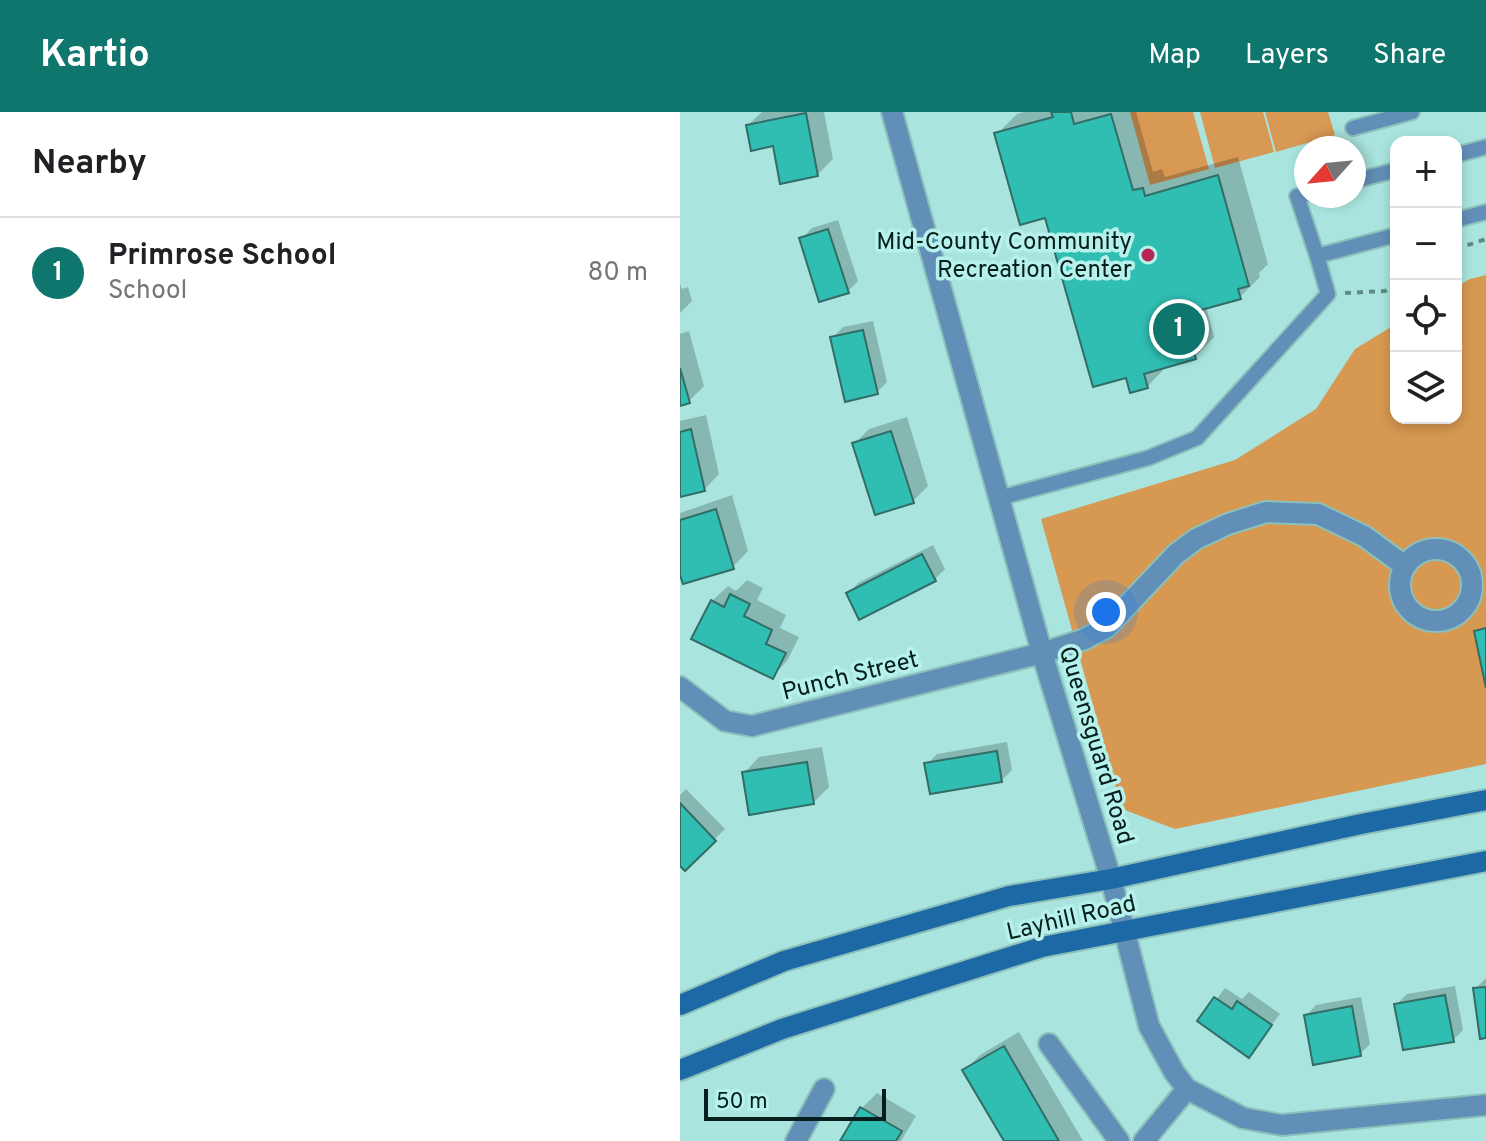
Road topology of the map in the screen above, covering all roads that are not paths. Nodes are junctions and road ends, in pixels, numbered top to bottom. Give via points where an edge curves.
1 (892, 112) edge
2 (1412, 112) edge
3 (1353, 128) dead end
4 (1486, 147) edge
5 (1462, 153) edge
6 (1390, 172) edge
7 (1366, 178) edge
8 (1301, 208) edge
9 (1486, 212) edge
10 (1462, 218) edge
11 (1390, 237) edge
12 (1317, 256) junction
13 (999, 498) junction
14 (1405, 566) dead end
15 (1042, 653) junction
16 (680, 687) edge
17 (1486, 800) edge
18 (1486, 861) edge
19 (1111, 879) junction
20 (1124, 930) junction
21 (680, 1005) edge
22 (1049, 1044) dead end
23 (680, 1070) edge
24 (824, 1089) dead end
25 (1187, 1089) junction
26 (1486, 1105) edge
27 (796, 1141) edge
28 (1119, 1141) edge
29 (1144, 1141) edge

1 - 13 street, Queensguard Road
2 - 3 lane
4 - 5 lane
6 - 7 lane
8 - 12 lane
9 - 10 lane
11 - 12 lane
12 - 13 lane via 1328,294 1197,438 1148,458
13 - 15 street, Queensguard Road
14 - 15 street, Punch Street via 1364,536 1318,514 1266,512 1196,539 1107,627
15 - 16 street, Punch Street via 752,726 725,721
15 - 19 street, Queensguard Road
17 - 19 main road, Layhill Road
18 - 20 main road, Layhill Road
19 - 20 street, Queensguard Road
19 - 21 main road, Layhill Road via 1009,896 798,957
20 - 23 main road, Layhill Road via 1042,947 908,987
20 - 25 street, Queensguard Road via 1149,1026
22 - 28 street
24 - 27 street
25 - 26 street via 1243,1118 1282,1125
25 - 29 street

